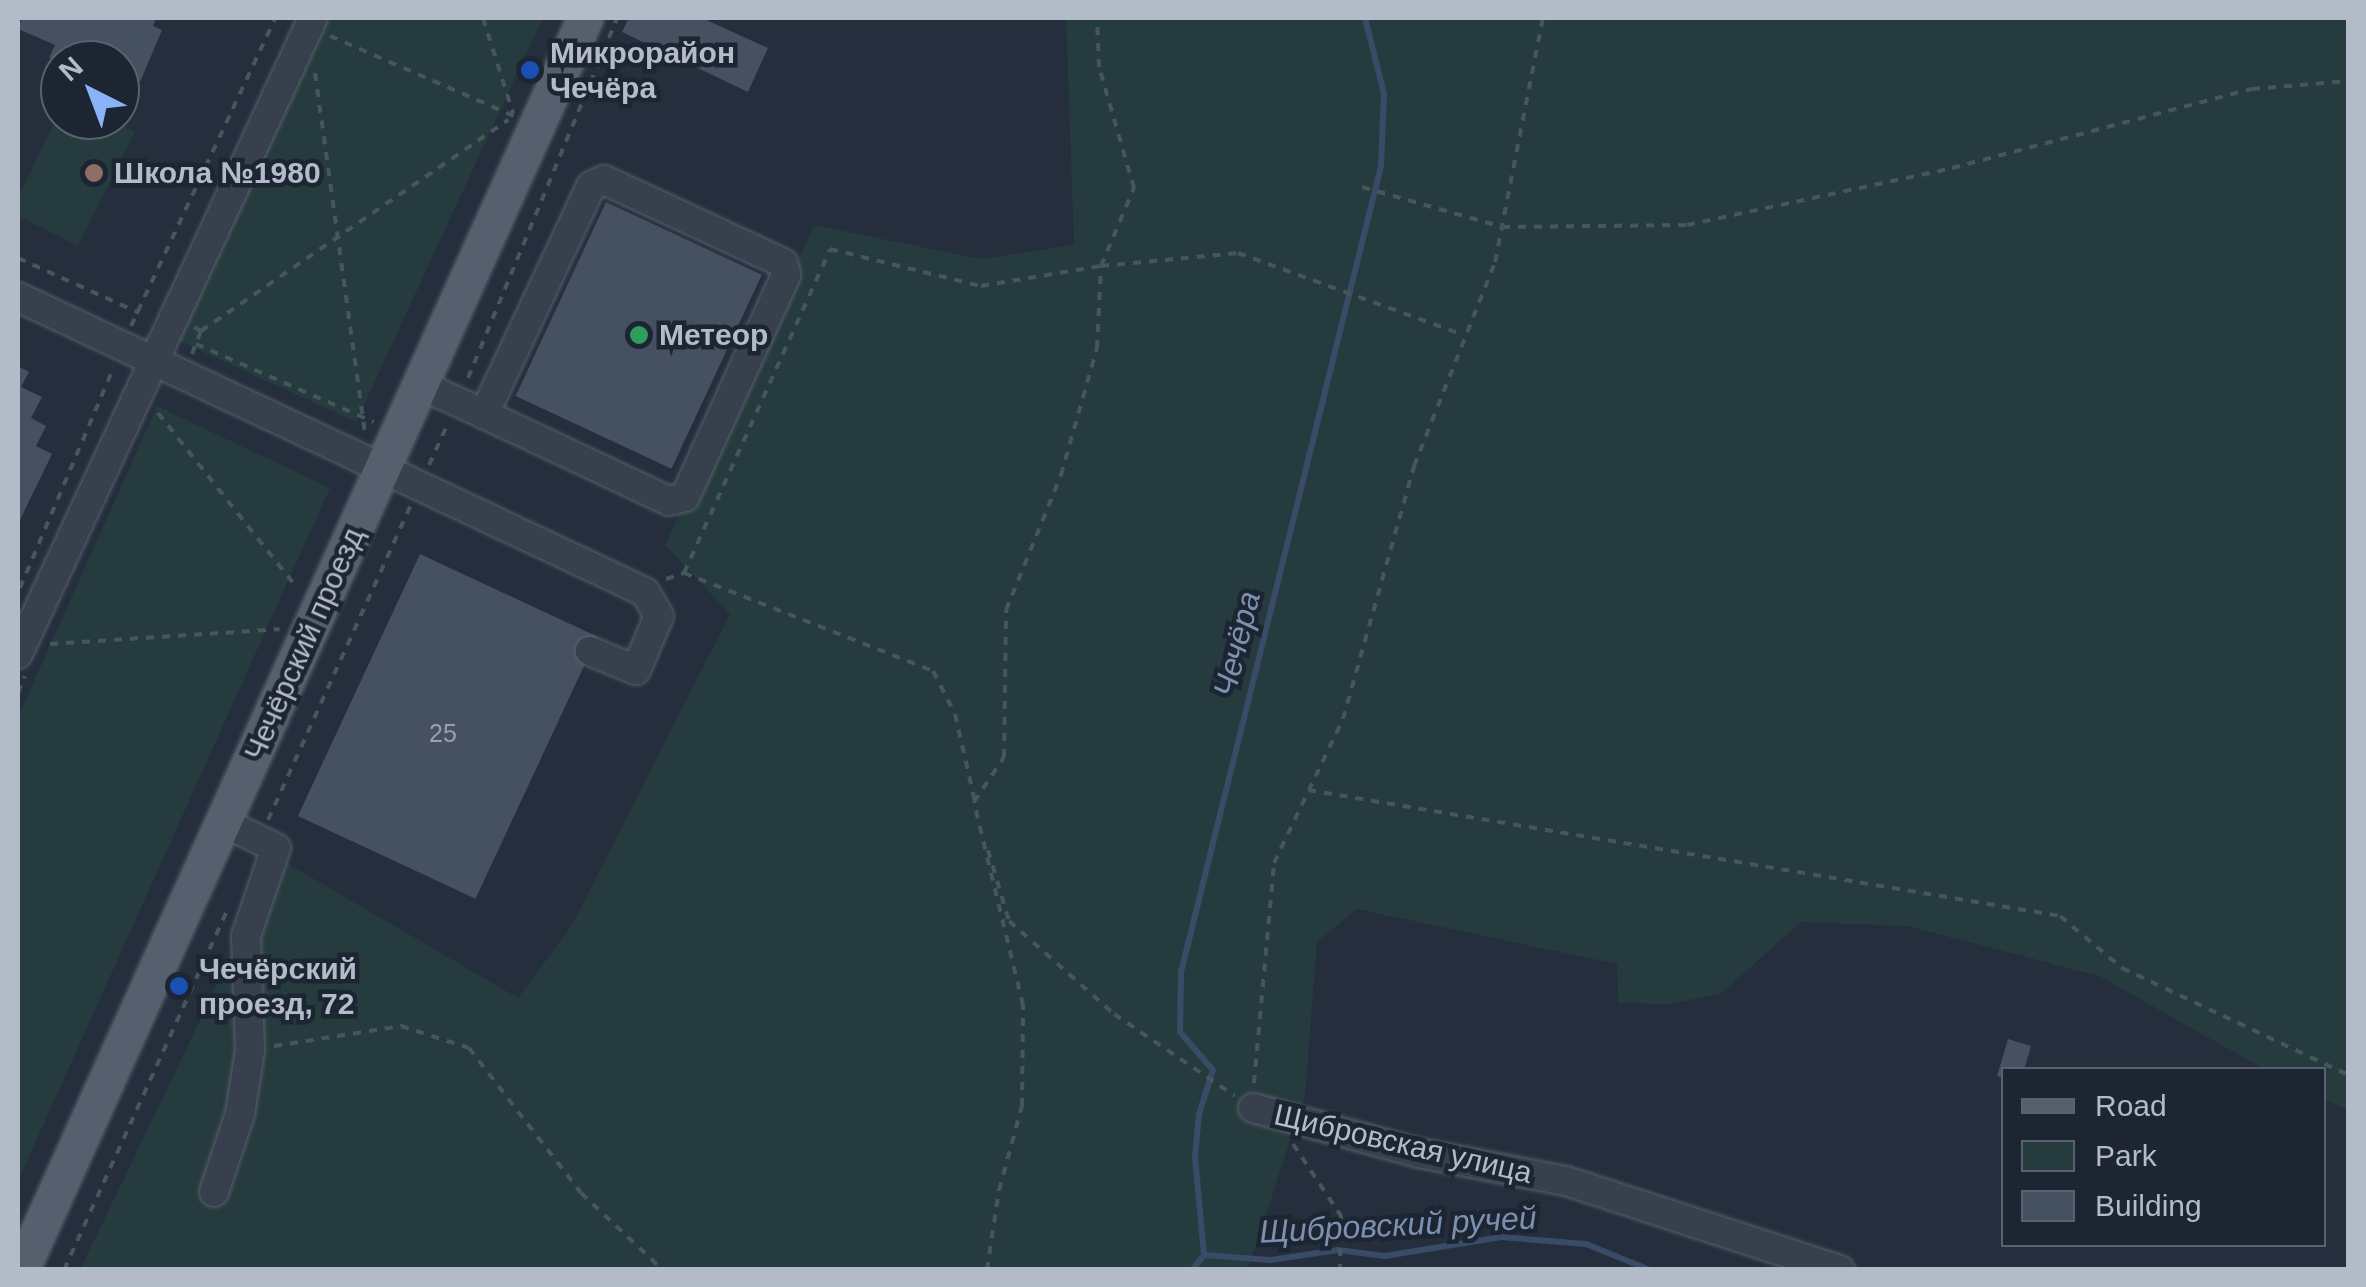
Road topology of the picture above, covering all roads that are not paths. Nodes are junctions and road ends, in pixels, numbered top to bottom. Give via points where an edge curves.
1 (585, 18) edge
2 (311, 22) edge
3 (18, 297) edge
4 (154, 359) junction
5 (421, 384) junction
6 (484, 414) junction
7 (384, 469) junction
8 (23, 649) edge
9 (590, 651) dead end
10 (224, 822) junction
11 (1242, 1101) road end
12 (214, 1192) dead end
13 (21, 1270) edge
14 (1840, 1270) edge

1 - 5 main road, Чечёрский проезд
2 - 4 street
3 - 4 street
4 - 7 street
4 - 8 street
5 - 6 street
5 - 7 main road, Чечёрский проезд
6 - 6 street via 669,502 685,497 786,275 782,263 604,180 591,186
7 - 9 street via 644,592 659,616 636,670
7 - 10 main road, Чечёрский проезд
10 - 12 street via 276,848 246,936 250,1050 240,1114
10 - 13 main road, Чечёрский проезд
11 - 14 street, Щибровская улица via 1419,1153 1566,1181

